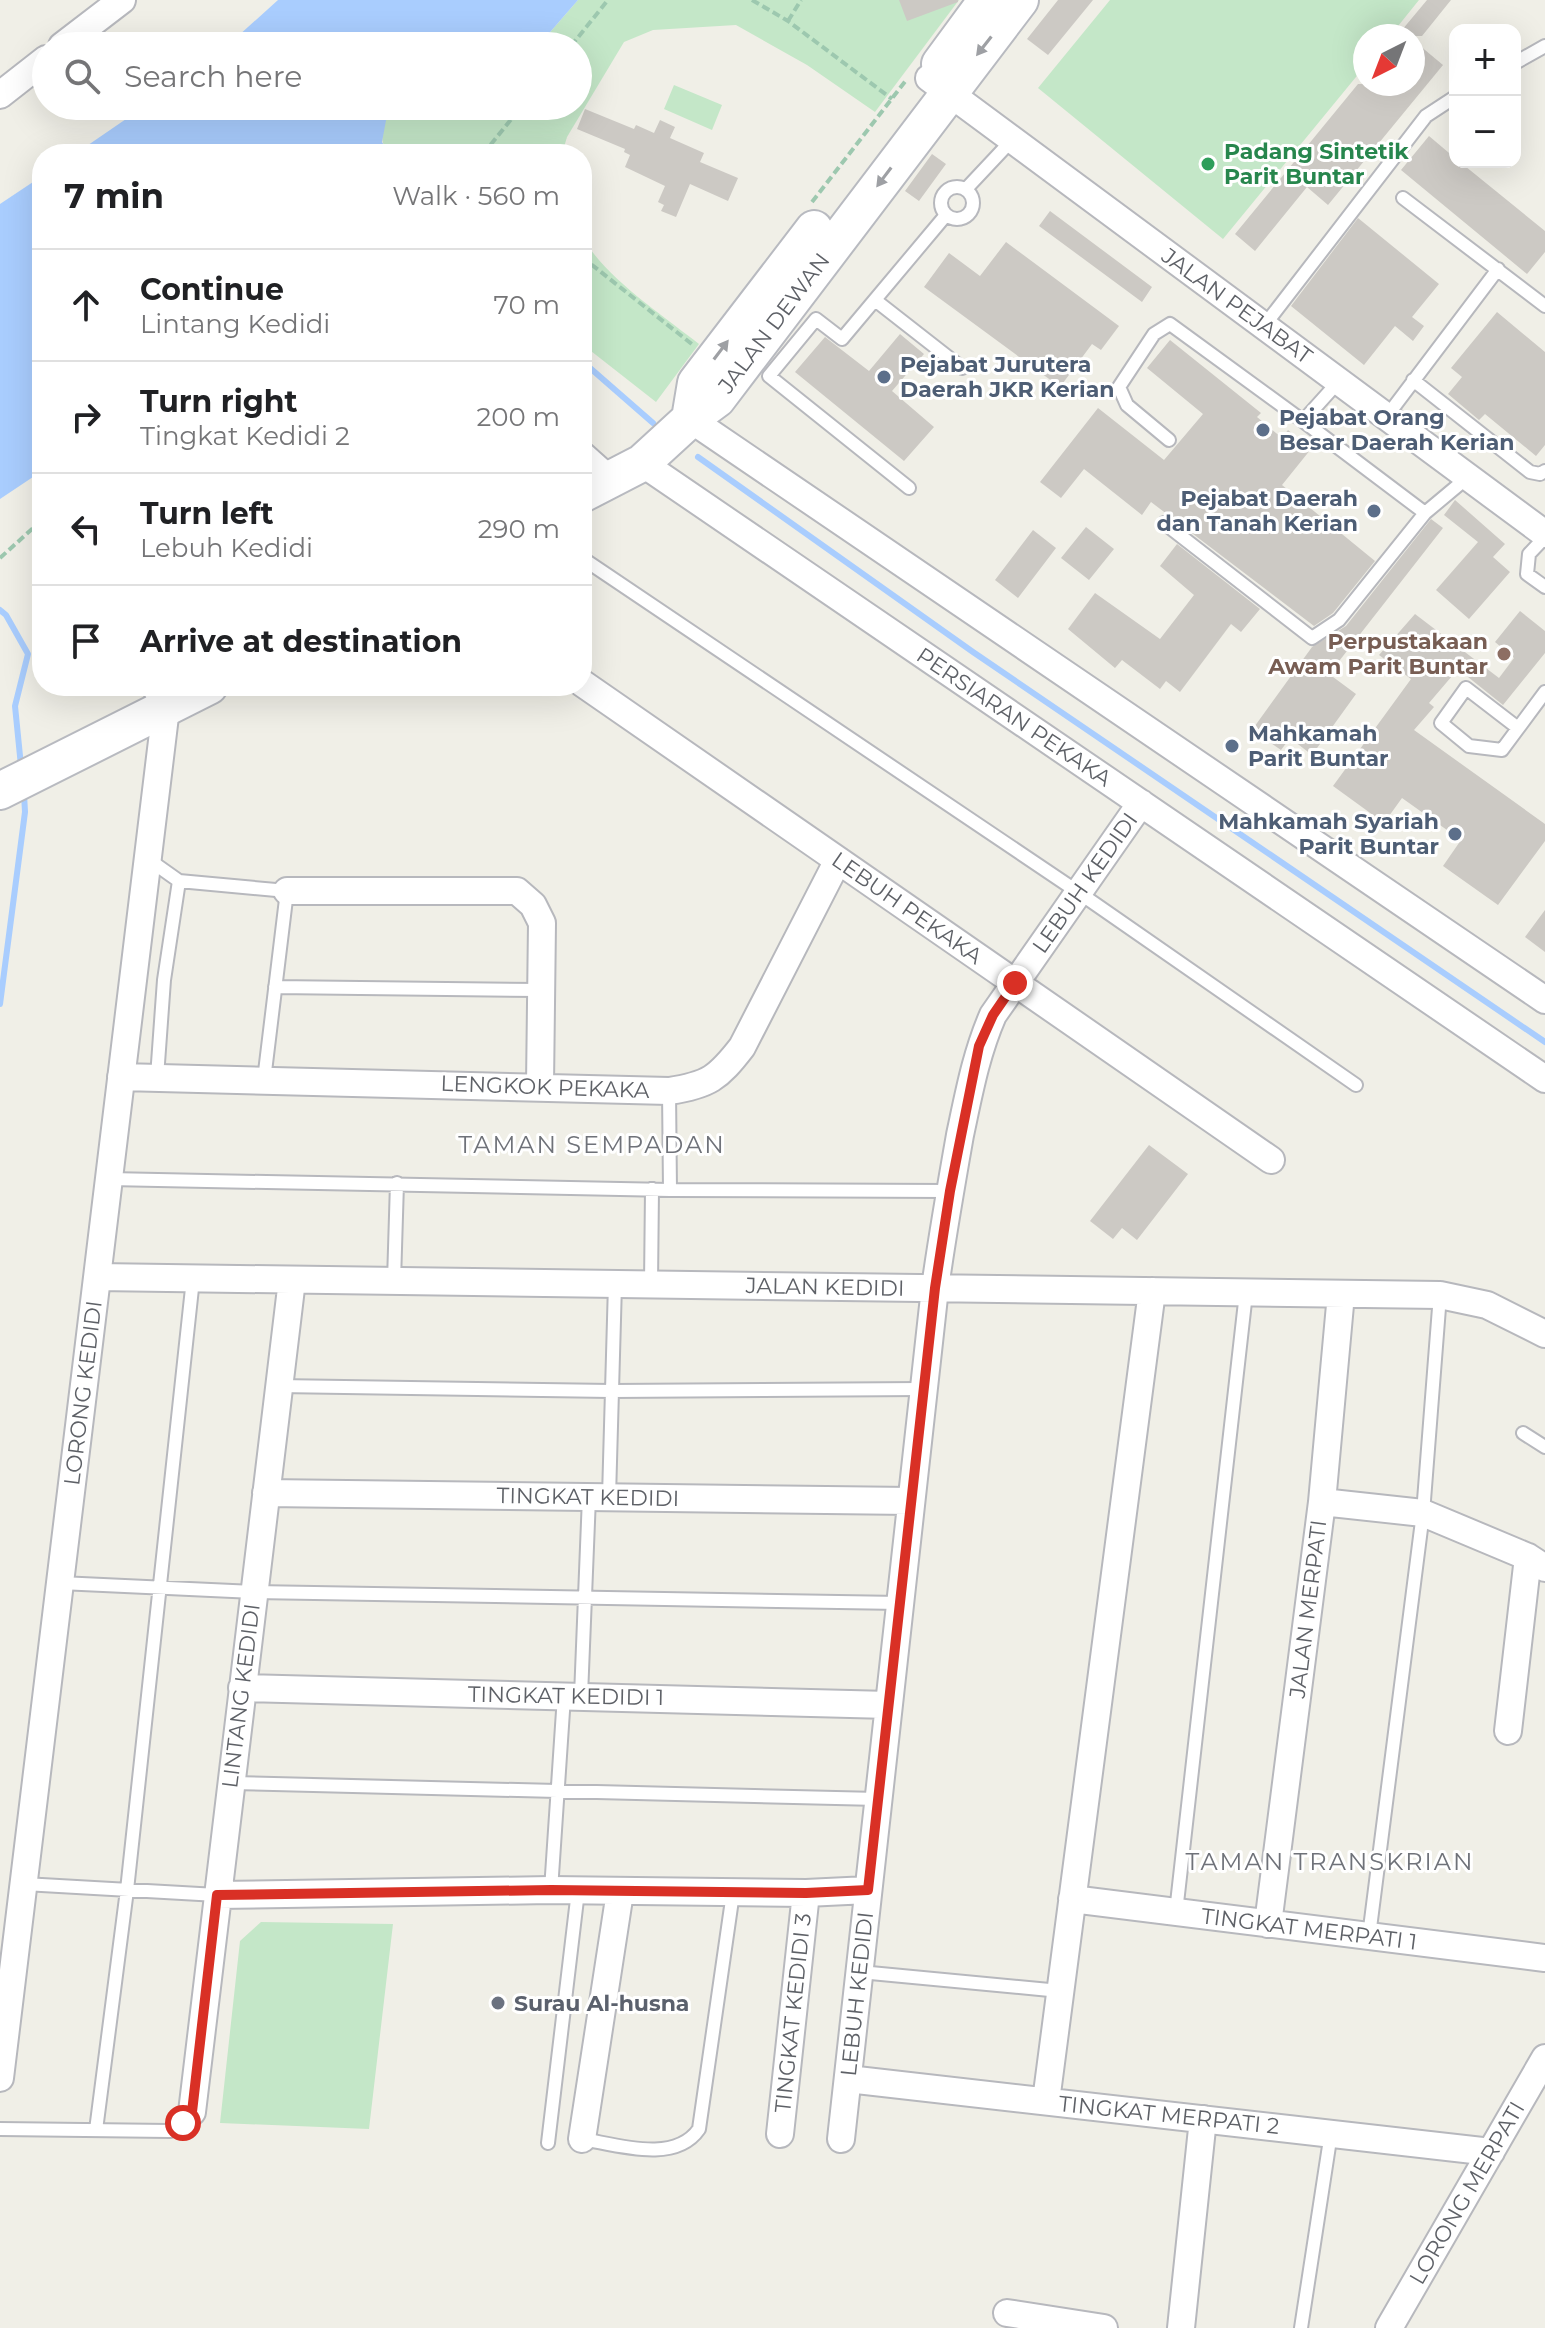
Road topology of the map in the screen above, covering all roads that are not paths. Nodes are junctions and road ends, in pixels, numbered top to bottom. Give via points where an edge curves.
1 (122, 0) edge
2 (987, 0) edge
3 (1020, 0) edge
4 (80, 32) edge
5 (1545, 46) edge
6 (1521, 60) edge
7 (32, 70) edge
8 (929, 82) junction
9 (0, 95) edge
10 (1449, 101) edge
11 (1012, 140) junction
12 (966, 189) junction
13 (1403, 198) dead end
14 (946, 215) junction
15 (1498, 269) junction
16 (875, 300) junction
17 (1545, 306) edge
18 (1264, 326) junction
19 (962, 368) dead end
20 (1413, 380) junction
21 (1339, 381) junction
22 (1387, 416) junction
23 (690, 419) junction
24 (1303, 421) junction
25 (1169, 440) dead end
26 (642, 463) junction
27 (1545, 471) edge
28 (1468, 477) junction
29 (596, 487) edge
30 (909, 488) dead end
31 (1425, 513) junction
32 (1164, 523) dead end
33 (1545, 536) edge
34 (592, 565) edge
35 (1545, 587) edge
36 (592, 690) edge
37 (1545, 692) edge
38 (160, 697) edge
39 (1518, 728) junction
40 (0, 791) edge
41 (1141, 803) junction
42 (148, 859) junction
43 (838, 860) junction
44 (179, 881) junction
45 (287, 891) junction
46 (1078, 892) junction
47 (1015, 983) junction
48 (275, 987) junction
49 (541, 990) junction
50 (1545, 1000) edge
51 (121, 1077) junction
52 (157, 1077) junction
53 (1545, 1079) edge
54 (264, 1080) junction
55 (540, 1085) junction
56 (1356, 1085) dead end
57 (669, 1091) junction
58 (1271, 1160) dead end
59 (109, 1179) junction
60 (397, 1183) junction
61 (652, 1189) junction
62 (670, 1190) junction
63 (950, 1191) junction
64 (97, 1277) junction
65 (193, 1279) junction
66 (292, 1280) junction
67 (394, 1281) junction
68 (615, 1284) junction
69 (651, 1285) junction
70 (935, 1288) junction
71 (1152, 1291) junction
72 (1246, 1293) junction
73 (1341, 1294) junction
74 (1440, 1295) junction
75 (1545, 1334) edge
76 (278, 1386) junction
77 (923, 1389) junction
78 (611, 1391) junction
79 (1523, 1433) dead end
80 (1545, 1447) edge
81 (266, 1493) junction
82 (599, 1497) junction
83 (911, 1501) junction
84 (1322, 1502) junction
85 (1423, 1513) junction
86 (1537, 1562) edge
87 (60, 1583) junction
88 (161, 1586) junction
89 (254, 1592) junction
90 (585, 1598) junction
91 (900, 1603) junction
92 (242, 1688) junction
93 (572, 1696) junction
94 (889, 1705) junction
95 (1508, 1731) dead end
96 (231, 1783) junction
97 (558, 1791) junction
98 (878, 1799) junction
99 (24, 1884) junction
100 (127, 1890) junction
101 (551, 1890) junction
102 (868, 1890) junction
103 (578, 1891) junction
104 (620, 1892) junction
105 (733, 1893) junction
106 (806, 1893) junction
107 (217, 1895) junction
108 (1072, 1899) junction
109 (1176, 1912) junction
110 (1268, 1924) junction
111 (1369, 1936) junction
112 (1545, 1958) edge
113 (860, 1972) junction
114 (1060, 1991) junction
115 (1545, 2058) edge
116 (0, 2078) edge
117 (848, 2079) junction
118 (1046, 2101) junction
119 (192, 2112) joint
120 (1203, 2119) junction
121 (0, 2129) edge
122 (96, 2130) junction
123 (1331, 2133) junction
124 (780, 2134) dead end
125 (582, 2139) joint
126 (841, 2139) dead end
127 (548, 2143) dead end
128 (1491, 2152) junction
129 (1007, 2313) dead end
130 (1104, 2328) edge
131 (1181, 2328) edge
132 (1301, 2328) edge
133 (1389, 2328) edge

1 - 4 street
2 - 8 main road, JALAN DEWAN
3 -> 8 main road, JALAN DEWAN
5 - 6 lane
7 - 9 street
8 - 11 street, JALAN PEJABAT
8 -> 23 main road, JALAN DEWAN via 717,399
23 -> 8 main road, JALAN DEWAN via 696,383
10 - 18 lane via 1426,116
11 - 12 lane
11 - 18 street, JALAN PEJABAT
12 - 14 lane via 952,187 944,193 941,207
12 - 14 lane via 973,198 971,212 959,219
13 - 15 lane
14 - 16 lane
15 - 17 lane
15 - 20 lane
16 - 19 lane
16 - 30 lane via 842,339 816,319 769,376
18 - 21 street, JALAN PEJABAT
20 - 22 lane
20 - 27 lane via 1530,472
21 - 22 street, JALAN PEJABAT
21 - 24 lane
22 - 28 street, JALAN PEJABAT
23 - 26 main road
23 - 50 street
24 - 25 lane via 1170,324 1154,334 1119,387 1127,405
24 - 31 lane
26 - 29 main road
26 - 41 street, PERSIARAN PEKAKA
28 - 31 lane
28 - 33 street, JALAN PEJABAT
31 - 32 lane via 1339,620 1312,638
33 - 35 lane via 1529,554 1527,574
34 - 46 lane
36 - 43 street, LEBUH PEKAKA
37 - 39 lane
38 - 40 main road via 61,762
38 - 42 street, LORONG KEDIDI
39 - 39 lane via 1502,750 1469,746 1441,723 1466,688
41 - 46 street, LEBUH KEDIDI
41 - 53 street, PERSIARAN PEKAKA
42 - 44 lane
42 - 51 street, LORONG KEDIDI
43 - 47 street, LEBUH PEKAKA
43 - 57 street, LENGKOK PEKAKA via 742,1047 723,1071 698,1087
44 - 45 lane
44 - 52 lane
45 - 48 lane
45 - 49 street via 517,891 542,923
46 - 47 street, LEBUH KEDIDI
46 - 56 lane
47 - 58 street, LEBUH PEKAKA
47 - 63 street, LEBUH KEDIDI via 979,1046
48 - 49 lane
48 - 54 lane
49 - 55 street
51 - 52 street, LENGKOK PEKAKA
51 - 59 street, LORONG KEDIDI
52 - 54 street, LENGKOK PEKAKA
54 - 55 street, LENGKOK PEKAKA
55 - 57 street, LENGKOK PEKAKA
57 - 62 lane
59 - 60 lane
59 - 64 street, LORONG KEDIDI
60 - 61 lane
60 - 67 lane
61 - 62 lane
61 - 69 lane
62 - 63 lane
63 - 70 street, LEBUH KEDIDI
64 - 65 street, JALAN KEDIDI
64 - 87 street, LORONG KEDIDI
65 - 66 street, JALAN KEDIDI
65 - 88 lane
66 - 67 street, JALAN KEDIDI
66 - 76 street, LINTANG KEDIDI
67 - 68 street, JALAN KEDIDI
68 - 69 street, JALAN KEDIDI
68 - 78 lane
69 - 70 street, JALAN KEDIDI
70 - 71 street, JALAN KEDIDI
70 - 77 street, LEBUH KEDIDI
71 - 72 street, JALAN KEDIDI
71 - 108 street
72 - 73 street, JALAN KEDIDI
72 - 109 lane
73 - 74 street, JALAN KEDIDI
73 - 84 street, JALAN MERPATI
74 - 75 street, JALAN KEDIDI via 1487,1305
74 - 85 lane
76 - 78 lane
76 - 81 street, LINTANG KEDIDI
77 - 78 lane
77 - 83 street, LEBUH KEDIDI
78 - 82 lane
79 - 80 lane
81 - 82 street, TINGKAT KEDIDI
81 - 89 street, LINTANG KEDIDI
82 - 83 street, TINGKAT KEDIDI
82 - 90 lane
83 - 91 street, LEBUH KEDIDI
84 - 85 street
84 - 110 street, JALAN MERPATI
85 - 86 street
85 - 111 lane
86 - 95 street
87 - 88 lane
87 - 99 street, LORONG KEDIDI
88 - 89 lane
88 - 100 lane
89 - 90 lane
89 - 92 street, LINTANG KEDIDI
90 - 91 lane
90 - 93 lane
91 - 94 street, LEBUH KEDIDI
92 - 93 street, TINGKAT KEDIDI 1
92 - 96 street, LINTANG KEDIDI
93 - 94 street, TINGKAT KEDIDI 1
93 - 97 lane
94 - 98 street, LEBUH KEDIDI
96 - 97 lane
96 - 107 street, LINTANG KEDIDI
97 - 98 lane
97 - 101 lane
98 - 102 street, LEBUH KEDIDI
99 - 100 lane
99 - 116 street, LORONG KEDIDI
100 - 107 lane
100 - 122 lane
101 - 103 street
101 - 107 street
102 - 106 street
102 - 113 street, LEBUH KEDIDI
103 - 104 street
103 - 127 lane
104 - 105 street
104 - 125 street
105 - 106 street
105 - 125 lane via 699,2129 680,2147 659,2149
106 - 124 street, TINGKAT KEDIDI 3
107 - 119 street, LINTANG KEDIDI
108 - 109 street, TINGKAT MERPATI 1
108 - 114 street
109 - 110 street, TINGKAT MERPATI 1
110 - 111 street, TINGKAT MERPATI 1
111 - 112 street, TINGKAT MERPATI 1
113 - 114 lane
113 - 117 street, LEBUH KEDIDI
114 - 118 street
115 - 128 street, LORONG MERPATI
117 - 118 street, TINGKAT MERPATI 2
117 - 126 street, LEBUH KEDIDI
118 - 120 street, TINGKAT MERPATI 2
119 - 122 lane via 170,2131
120 - 123 street, TINGKAT MERPATI 2
120 - 131 street
121 - 122 lane
123 - 128 street, TINGKAT MERPATI 2
123 - 132 lane
128 - 133 street, LORONG MERPATI
129 - 130 street

